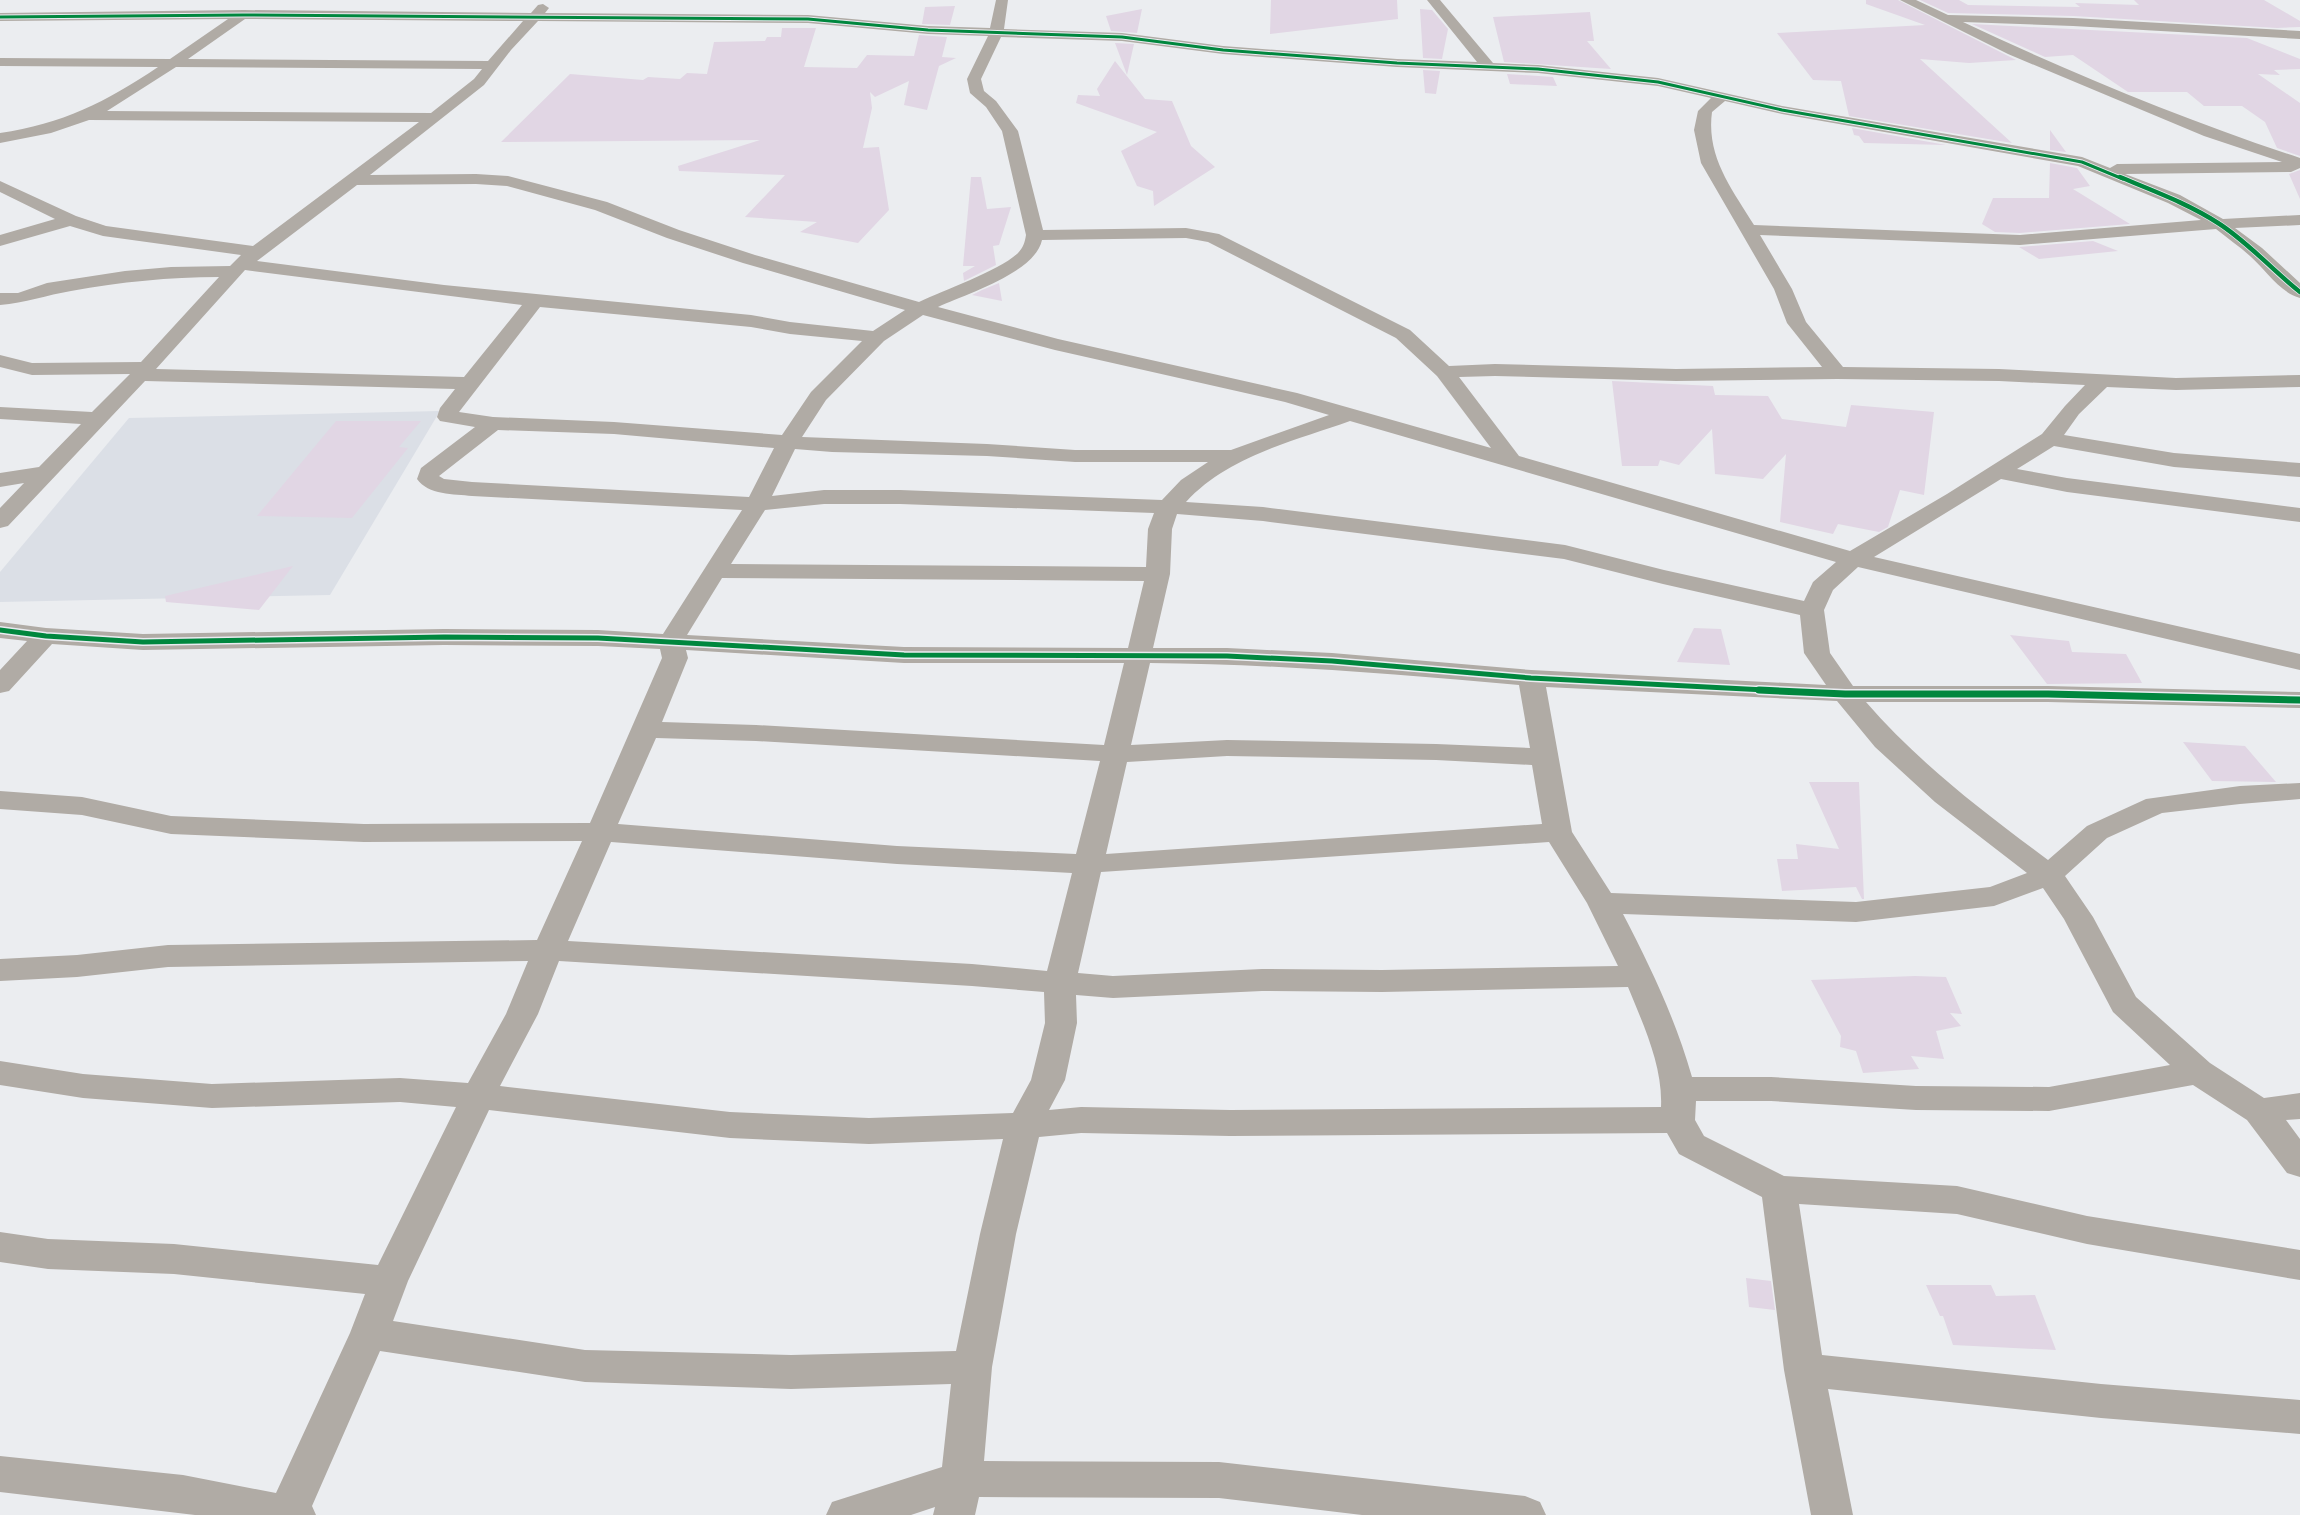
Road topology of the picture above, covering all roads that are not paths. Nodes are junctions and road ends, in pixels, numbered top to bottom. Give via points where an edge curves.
1 (267, 0) edge
2 (552, 0) edge
3 (1002, 0) edge
4 (1432, 0) edge
5 (1906, 0) edge
6 (243, 15) junction
7 (535, 16) junction
8 (0, 17) edge
9 (1943, 18) junction
10 (996, 34) junction
11 (2300, 35) edge
12 (0, 62) edge
13 (172, 63) junction
14 (492, 65) junction
15 (1488, 66) junction
16 (1721, 97) junction
17 (88, 115) junction
18 (435, 118) junction
19 (0, 138) edge
20 (2300, 165) edge
21 (2103, 169) junction
22 (352, 180) junction
23 (0, 186) edge
24 (70, 220) junction
25 (2300, 220) edge
26 (2218, 223) junction
27 (1748, 230) junction
28 (1035, 235) junction
29 (0, 241) edge
30 (257, 252) junction
31 (238, 268) junction
32 (2300, 292) edge
33 (0, 299) edge
34 (535, 301) junction
35 (920, 308) junction
36 (878, 337) junction
37 (0, 360) edge
38 (143, 371) junction
39 (1444, 372) junction
40 (1836, 373) junction
41 (2102, 380) junction
42 (2278, 381) junction
43 (2300, 381) edge
44 (471, 383) junction
45 (2300, 402) edge
46 (0, 413) edge
47 (1350, 414) junction
48 (97, 419) junction
49 (493, 423) junction
50 (2050, 439) junction
51 (788, 442) junction
52 (1233, 456) junction
53 (1511, 460) junction
54 (2300, 470) edge
55 (1997, 472) junction
56 (46, 473) junction
57 (0, 480) edge
58 (757, 504) junction
59 (1168, 507) junction
60 (2300, 515) edge
61 (0, 521) edge
62 (1853, 559) junction
63 (715, 571) junction
64 (1158, 574) junction
65 (1812, 610) junction
66 (0, 630) edge
67 (46, 636) junction
68 (671, 641) junction
69 (1138, 656) junction
70 (2300, 662) edge
71 (1531, 678) junction
72 (0, 685) edge
73 (1845, 694) junction
74 (2300, 700) edge
75 (646, 730) junction
76 (1115, 754) junction
77 (1545, 757) junction
78 (2300, 791) edge
79 (0, 800) edge
80 (600, 832) junction
81 (1558, 832) junction
82 (1089, 864) junction
83 (2049, 875) junction
84 (1602, 903) junction
85 (548, 950) junction
86 (0, 970) edge
87 (1639, 976) junction
88 (1060, 984) junction
89 (2198, 1072) junction
90 (0, 1073) edge
91 (478, 1096) junction
92 (1679, 1104) junction
93 (2300, 1106) edge
94 (2259, 1112) junction
95 (1024, 1125) junction
96 (2300, 1164) edge
97 (1779, 1189) junction
98 (0, 1247) edge
99 (2300, 1265) edge
100 (389, 1281) junction
101 (369, 1333) junction
102 (972, 1368) junction
103 (1804, 1370) junction
104 (2300, 1417) edge
105 (0, 1474) edge
106 (958, 1497) edge
107 (290, 1515) edge
108 (847, 1515) edge
109 (1525, 1515) edge
110 (1832, 1515) edge

1 - 6 street
2 - 7 street
3 - 10 street
4 - 15 street
5 - 9 street
6 - 7 street
6 - 8 street
6 - 13 street
7 - 10 street via 808,19
7 - 14 street
9 - 11 street
9 - 20 street via 2013,51 2209,133
10 - 15 street via 1122,37 1223,50
10 - 28 street via 974,79 977,93 991,104 1010,131
12 - 13 street
13 - 14 street
13 - 17 street
14 - 18 street via 479,82
15 - 16 street via 1658,82
16 - 21 street via 2082,162
16 - 27 street via 1704,111 1702,130 1709,163
17 - 18 street
17 - 19 street via 55,127
18 - 22 street
20 - 21 street
21 - 26 street via 2174,199
22 - 30 street
22 - 35 street via 476,178 508,181 601,206 749,259
23 - 24 street
24 - 29 street
24 - 30 street via 133,237
25 - 26 street
26 - 27 street via 2020,240
26 - 32 street
27 - 40 street via 1783,289 1797,322
28 - 35 street via 1032,247 1024,257 1006,269
28 - 39 street via 1186,233 1213,238 1403,334
30 - 31 street
31 - 33 street via 125,276 47,289 20,298
31 - 34 street
31 - 38 street
34 - 36 street via 751,321
34 - 44 street
35 - 36 street
35 - 47 street via 1055,344 1290,396
36 - 51 street via 818,396
37 - 38 street via 32,369
38 - 44 street
38 - 48 street
39 - 40 street
39 - 53 street
40 - 41 street
41 - 42 street via 2176,384
41 - 50 street via 2072,410
42 - 43 street
42 - 45 street
44 - 49 street via 450,408 447,417
46 - 48 street
47 - 52 street
47 - 53 street
48 - 56 street
49 - 51 street via 614,428
49 - 58 street via 429,472 428,479 440,485 472,489
50 - 54 street via 2174,460
50 - 55 street
51 - 52 street via 1076,456
51 - 58 street
52 - 59 street via 1190,485
53 - 62 street
55 - 60 street via 2067,485
55 - 62 street
56 - 57 street
56 - 61 street
58 - 59 street via 824,497 900,497
58 - 63 street
59 - 64 street via 1160,530
59 - 65 street via 1344,523 1565,552
62 - 65 street via 1822,587
62 - 70 street
63 - 64 street
63 - 68 street
64 - 69 street
65 - 73 street via 1817,653
66 - 67 street
67 - 68 street via 143,642 444,637
67 - 72 street
68 - 69 street via 904,655
68 - 75 street via 675,658
69 - 71 street via 1332,661
69 - 76 street
71 - 73 street
71 - 77 street
73 - 74 street via 2048,694
73 - 83 street via 1885,741 1945,796
75 - 76 street
75 - 80 street
76 - 77 street via 1227,748
76 - 82 street
77 - 81 street
78 - 83 street via 2156,805 2097,832
79 - 80 street via 82,806 171,825 364,833
80 - 82 street via 898,855
80 - 85 street
81 - 82 street
81 - 84 street
82 - 88 street
83 - 84 street via 1994,896 1856,912
83 - 89 street via 2078,916 2124,1004
84 - 87 street
85 - 86 street via 221,954
85 - 88 street via 972,975
85 - 91 street via 522,1014
87 - 88 street via 1262,980 1114,987
87 - 92 street via 1662,1031
88 - 95 street via 1061,1023 1048,1080
89 - 92 street via 2049,1099 1916,1098 1771,1090
89 - 94 street
90 - 91 street via 83,1086 212,1096 400,1090
91 - 95 street via 730,1124 869,1131
91 - 100 street
92 - 95 street via 1230,1123 1081,1120
92 - 97 street via 1692,1145
93 - 94 street
94 - 96 street
95 - 102 street via 998,1234
97 - 99 street via 1957,1200 2088,1230
97 - 103 street
98 - 100 street via 48,1254 174,1259
100 - 101 street
101 - 102 street via 585,1366 791,1372
101 - 107 street
102 - 106 street
103 - 104 street via 2101,1402
103 - 110 street
105 - 107 street via 184,1494
106 - 108 street
106 - 109 street via 1219,1480

